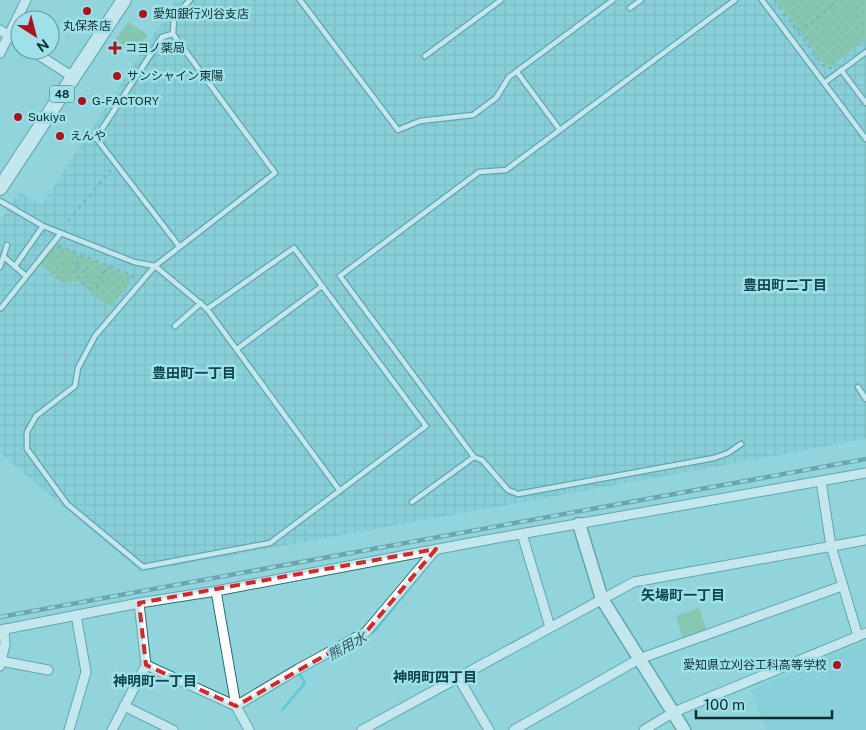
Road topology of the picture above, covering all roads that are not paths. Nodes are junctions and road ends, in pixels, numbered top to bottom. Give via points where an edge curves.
1 (26, 0) edge
2 (124, 0) edge
3 (190, 0) edge
4 (300, 0) edge
5 (502, 0) edge
6 (613, 0) edge
7 (641, 0) edge
8 (735, 0) edge
9 (762, 0) edge
10 (630, 8) dead end
11 (0, 30) edge
12 (173, 34) junction
13 (9, 36) junction
14 (866, 52) edge
15 (0, 53) edge
16 (425, 56) dead end
17 (47, 60) edge
18 (841, 70) junction
19 (517, 72) junction
20 (73, 77) junction
21 (824, 83) junction
22 (866, 103) edge
23 (560, 130) junction
24 (866, 139) edge
25 (0, 188) edge
26 (0, 201) edge
27 (43, 226) junction
28 (61, 233) junction
29 (7, 245) dead end
30 (178, 246) junction
31 (4, 256) junction
32 (15, 266) junction
33 (155, 266) junction
34 (0, 267) edge
35 (26, 276) junction
36 (322, 286) junction
37 (201, 304) junction
38 (1, 308) dead end
39 (208, 309) junction
40 (174, 326) dead end
41 (237, 349) junction
42 (858, 387) dead end
43 (866, 398) edge
44 (741, 444) dead end
45 (474, 457) junction
46 (866, 473) edge
47 (821, 481) junction
48 (340, 491) junction
49 (412, 502) dead end
50 (579, 524) junction
51 (522, 534) junction
52 (866, 540) edge
53 (831, 546) junction
54 (436, 549) junction
55 (842, 586) junction
56 (216, 591) junction
57 (602, 599) junction
58 (139, 603) junction
59 (76, 615) junction
60 (550, 628) junction
61 (2, 629) edge
62 (862, 634) edge
63 (639, 658) junction
64 (1, 663) edge
65 (146, 665) junction
66 (48, 670) dead end
67 (458, 677) junction
68 (124, 706) junction
69 (236, 706) junction
70 (674, 712) junction
71 (69, 730) edge
72 (112, 730) edge
73 (174, 730) edge
74 (249, 730) edge
75 (362, 730) edge
76 (489, 730) edge
77 (514, 730) edge
78 (644, 730) edge
79 (684, 730) edge

1 - 13 street
2 - 20 main road, 48
3 - 12 lane via 174,17
4 - 19 lane via 398,130 420,121 473,115 496,98 509,77
5 - 16 lane
6 - 19 lane
7 - 10 lane
8 - 23 lane
9 - 21 lane
11 - 13 street
12 - 30 lane via 162,37 96,138
12 - 30 lane via 275,172
13 - 15 street
14 - 18 lane
17 - 20 street
18 - 21 lane
18 - 22 lane
19 - 23 lane
20 - 25 main road, 48
21 - 24 lane
23 - 45 lane via 506,170 479,172 340,276
26 - 27 lane
27 - 28 lane
27 - 32 lane
28 - 33 lane via 134,262
28 - 35 lane
29 - 31 lane
30 - 33 lane
31 - 32 lane
31 - 34 lane
32 - 35 lane
33 - 37 lane
33 - 48 lane via 95,336 78,368 75,386 36,416 27,432 27,449 67,504 144,567 270,543
35 - 38 lane
36 - 39 lane via 294,248
36 - 41 lane
36 - 48 lane via 426,426
37 - 39 lane
37 - 40 lane
39 - 41 lane
41 - 48 lane
42 - 43 lane
44 - 45 lane via 714,458 518,494 508,490 482,460
45 - 49 lane
46 - 47 street
47 - 50 street
47 - 53 street
50 - 51 street
50 - 57 street
51 - 54 street
51 - 60 street
52 - 53 street
53 - 55 street
53 - 57 street via 634,582
54 - 56 street
54 - 69 street via 366,632
55 - 62 street
55 - 63 street
56 - 58 street
56 - 69 street
57 - 60 street
57 - 63 street
58 - 59 street
58 - 65 street
59 - 61 street
59 - 71 street via 86,672
60 - 67 street
61 - 64 street via 5,644
62 - 70 street
63 - 70 street
63 - 77 street
64 - 66 street
65 - 68 street
65 - 69 street
67 - 75 street
67 - 76 street
68 - 72 street
68 - 73 street
69 - 74 street
70 - 78 street
70 - 79 street

